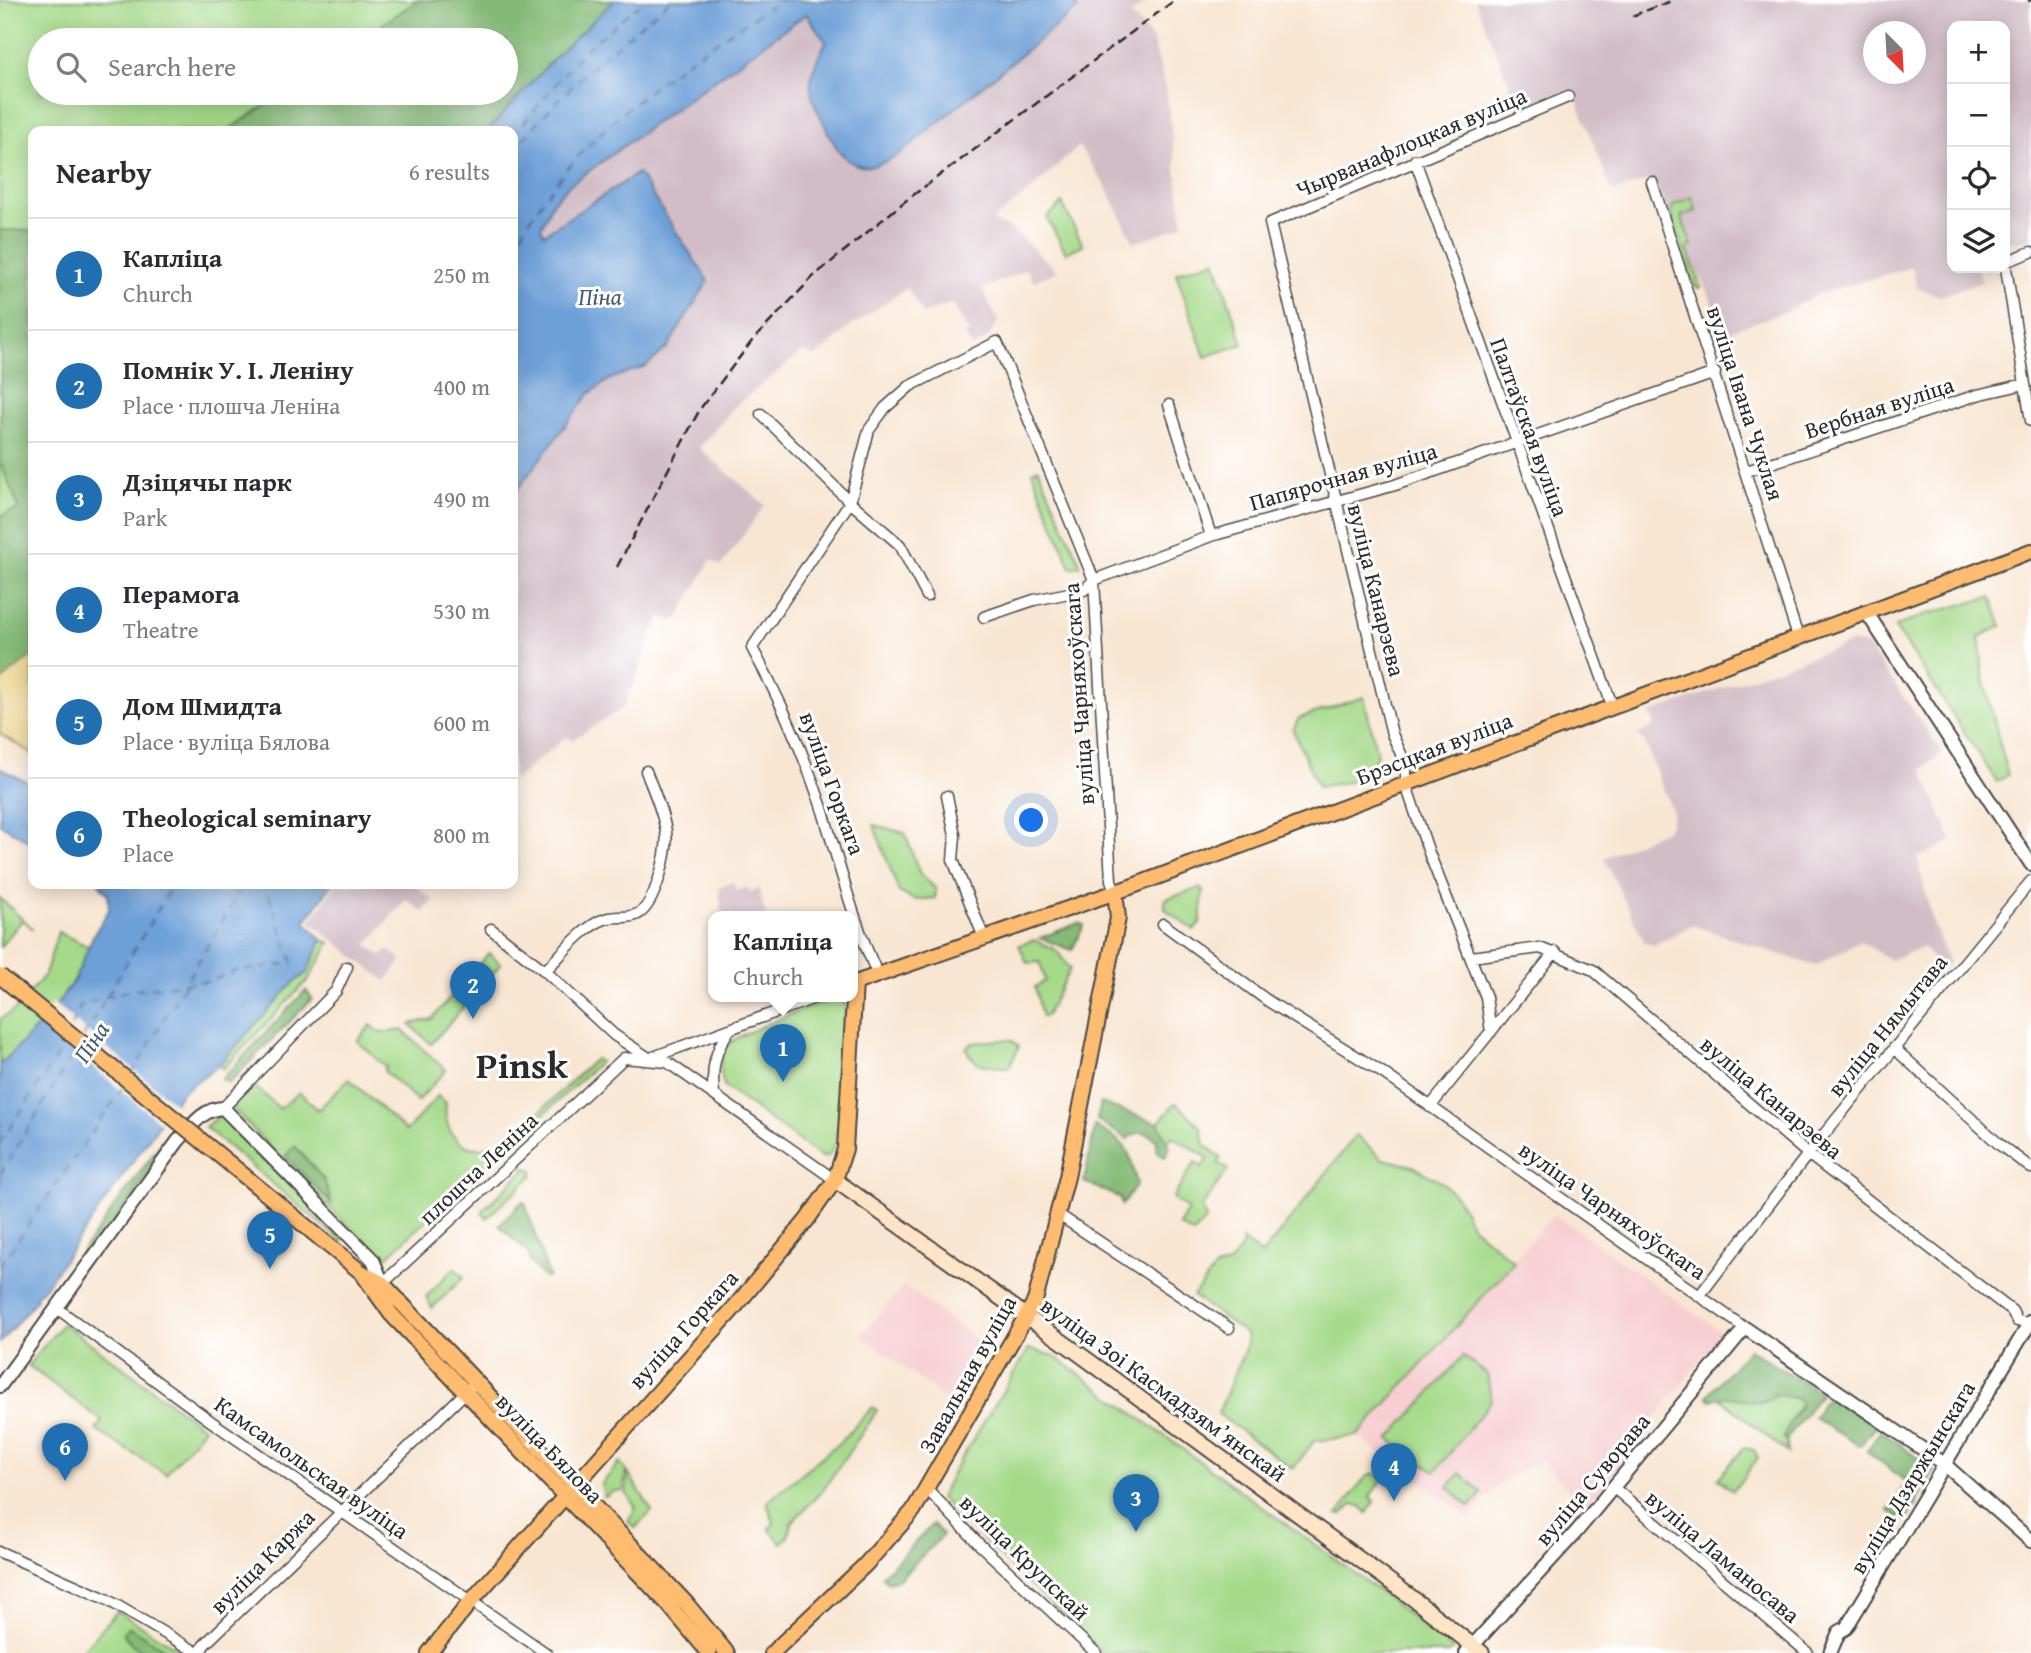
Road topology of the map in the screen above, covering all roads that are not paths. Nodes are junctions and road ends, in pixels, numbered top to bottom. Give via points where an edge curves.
1 (1568, 97) dead end
2 (1415, 160) junction
3 (1652, 182) dead end
4 (1270, 223) joint
5 (2031, 252) edge
6 (1715, 373) junction
7 (2025, 384) junction
8 (1169, 405) dead end
9 (761, 414) dead end
10 (2031, 421) edge
11 (1515, 442) junction
12 (1747, 471) junction
13 (1335, 501) junction
14 (850, 502) junction
15 (1211, 536) junction
16 (2031, 551) edge
17 (1094, 580) junction
18 (927, 596) dead end
19 (1867, 612) junction
20 (984, 617) dead end
21 (1798, 637) junction
22 (1612, 705) junction
23 (646, 771) dead end
24 (1406, 785) junction
25 (947, 796) dead end
26 (2031, 864) edge
27 (2031, 881) edge
28 (1115, 892) junction
29 (854, 911) edge
30 (858, 923) edge
31 (1163, 924) dead end
32 (491, 929) dead end
33 (985, 938) junction
34 (1555, 952) junction
35 (1471, 957) junction
36 (347, 967) dead end
37 (545, 971) junction
38 (0, 975) edge
39 (879, 976) junction
40 (858, 983) edge
41 (804, 1002) edge
42 (853, 1002) edge
43 (731, 1029) junction
44 (1491, 1032) junction
45 (1894, 1048) junction
46 (649, 1058) junction
47 (713, 1094) junction
48 (1430, 1107) junction
49 (223, 1108) junction
50 (1808, 1154) junction
51 (2031, 1168) edge
52 (835, 1180) junction
53 (1059, 1215) junction
54 (379, 1287) junction
55 (1700, 1295) junction
56 (58, 1309) junction
57 (1026, 1318) junction
58 (2030, 1322) edge
59 (1229, 1328) dead end
60 (1745, 1328) junction
61 (0, 1386) edge
62 (470, 1388) junction
63 (1943, 1463) junction
64 (1614, 1488) junction
65 (928, 1490) junction
66 (569, 1492) junction
67 (340, 1512) junction
68 (2031, 1541) edge
69 (0, 1552) edge
70 (472, 1600) junction
71 (1474, 1650) edge
72 (199, 1653) edge
73 (429, 1653) edge
74 (546, 1653) edge
75 (709, 1653) edge
76 (727, 1653) edge
77 (772, 1653) edge
78 (1096, 1653) edge
79 (1808, 1653) edge
80 (1830, 1653) edge

1 - 2 street, Чырванафлоцкая вуліца
2 - 4 street, Чырванафлоцкая вуліца
2 - 11 street, Палтаўская вуліца
3 - 6 street, вуліца Івана Чуклая
4 - 13 street, вуліца Канарэева
5 - 7 street via 2005,262
6 - 11 street, Папярочная вуліца
6 - 12 street, вуліца Івана Чуклая
7 - 10 street
7 - 12 street, Вербная вуліца via 1977,395
8 - 15 street
9 - 14 street
11 - 13 street, Папярочная вуліца
11 - 22 street, Палтаўская вуліца
12 - 21 street, вуліца Івана Чуклая
13 - 15 street, Папярочная вуліца
13 - 24 street, вуліца Канарэева via 1392,734 1406,765
14 - 17 street, вуліца Чарняхоўскага via 869,430 885,408 910,386 997,342
14 - 18 street via 900,545
14 - 29 street, вуліца Горкага via 752,648 819,801
15 - 17 street, Папярочная вуліца
16 - 19 main road, Брэсцкая вуліца
17 - 20 street, Папярочная вуліца via 1084,590
17 - 28 street, вуліца Чарняхоўскага
19 - 21 main road, Брэсцкая вуліца
19 - 26 street
21 - 22 main road, Брэсцкая вуліца
22 - 24 main road, Брэсцкая вуліца
23 - 37 street via 666,833 652,900 640,913 605,918 577,938
24 - 28 main road, Брэсцкая вуліца
24 - 35 street, вуліца Канарэева
25 - 33 street via 955,835 953,860
27 - 45 street, вуліца Нямытава
28 - 33 main road, Брэсцкая вуліца
28 - 53 main road, Завальная вуліца via 1118,918
30 - 39 street, вуліца Горкага
31 - 48 street, вуліца Чарняхоўскага via 1268,1001
32 - 37 street
33 - 39 main road, Брэсцкая вуліца
34 - 35 street, вуліца Канарэева via 1540,948
34 - 44 street
34 - 50 street, вуліца Канарэева via 1593,970
35 - 44 street, вуліца Канарэева via 1486,997
36 - 49 street via 336,991
37 - 46 street via 614,1035
38 - 54 main road, вуліца Бялова, bridge
39 - 40 main road, Брэсцкая вуліца
41 - 43 street
42 - 52 main road, вуліца Горкага via 845,1149
43 - 46 street
43 - 47 street via 713,1063
44 - 48 street
45 - 50 street, вуліца Нямытава
45 - 51 street
46 - 47 street, вуліца Зоі Касмадзямʼянскай via 667,1062
46 - 54 street, плошча Леніна via 624,1058
47 - 52 street, вуліца Зоі Касмадзямʼянскай
48 - 55 street, вуліца Чарняхоўскага
49 - 54 street, вуліца Бялова via 373,1259
49 - 56 street via 208,1110 178,1141
50 - 55 street, вуліца Нямытава
50 - 58 street, вуліца Канарэева via 2012,1311 2017,1321
52 - 57 main road, вуліца Зоі Касмадзямʼянскай
52 - 66 main road, вуліца Горкага via 734,1308
53 - 57 main road, Завальная вуліца
53 - 59 street
54 - 62 main road, вуліца Бялова via 391,1314
55 - 60 street, вуліца Чарняхоўскага
56 - 61 street
56 - 67 street, Камсамольская вуліца
57 - 65 main road, Завальная вуліца
57 - 71 main road, вуліца Зоі Касмадзямʼянскай via 1402,1590
58 - 63 street, вуліца Дзяржынскага
60 - 63 street, вуліца Чарняхоўскага
60 - 64 street, вуліца Суворава
62 - 66 main road, вуліца Бялова
62 - 67 street, вуліца Каржа
63 - 68 street, вуліца Чарняхоўскага
63 - 80 street, вуліца Дзяржынскага
64 - 71 street, вуліца Суворава
64 - 79 street, вуліца Ламаносава
65 - 77 main road, Завальная вуліца via 895,1534
65 - 78 street, вуліца Крупскай
66 - 70 main road, вуліца Горкага
66 - 75 main road, вуліца Бялова
66 - 76 main road, вуліца Бялова via 685,1602
67 - 70 street, Камсамольская вуліца
67 - 72 street, вуліца Каржа
69 - 72 street via 106,1599
70 - 73 main road, вуліца Горкага
70 - 74 street, Камсамольская вуліца

